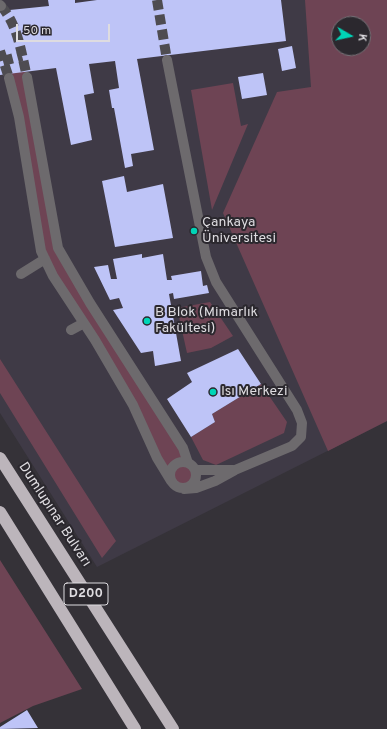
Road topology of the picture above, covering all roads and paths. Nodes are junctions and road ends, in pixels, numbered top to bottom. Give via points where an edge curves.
1 (167, 60) tunnel mouth
2 (27, 77) tunnel mouth
3 (9, 78) tunnel mouth
4 (45, 260) junction
5 (21, 274) dead end
6 (84, 323) junction
7 (71, 330) dead end
8 (0, 458) edge
9 (192, 467) junction
10 (235, 470) junction
11 (171, 481) junction
12 (184, 489) junction
13 (0, 512) edge
14 (135, 729) edge
15 (173, 729) edge

1 - 10 street via 206,257 216,282 297,410 302,423 301,437 292,446
2 - 9 street via 58,248 90,303 184,448
3 - 4 street via 41,251
4 - 5 street
4 - 6 street
6 - 7 street
6 - 11 street via 133,405 157,458
8 - 15 highway, Dumlupınar Bulvarı / D200
9 - 10 street
9 - 11 street via 180,463 172,468
9 - 12 street via 194,482
10 - 12 street via 215,482
11 - 12 street via 176,487
13 - 14 highway, D200

